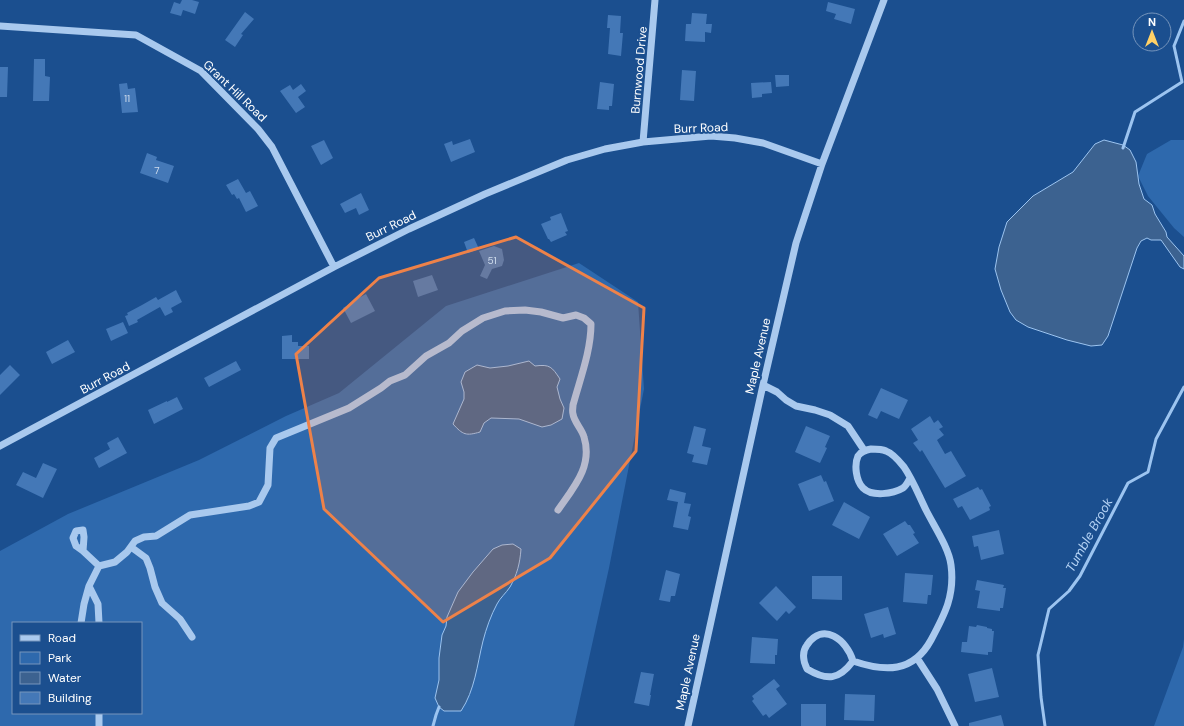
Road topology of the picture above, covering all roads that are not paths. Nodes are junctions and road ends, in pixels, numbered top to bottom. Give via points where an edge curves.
1 (656, 0) edge
2 (884, 0) edge
3 (0, 26) edge
4 (643, 142) junction
5 (822, 164) junction
6 (334, 267) junction
7 (763, 384) junction
8 (0, 446) edge
9 (864, 450) junction
10 (910, 478) junction
11 (558, 510) dead end
12 (131, 547) junction
13 (83, 551) dead end
14 (99, 566) junction
15 (89, 586) junction
16 (82, 622) edge
17 (99, 622) edge
18 (192, 637) dead end
19 (917, 658) junction
20 (853, 661) junction
21 (99, 714) edge
22 (99, 726) edge
23 (688, 726) edge
24 (955, 726) edge

1 - 4 street, Burnwood Drive
2 - 5 street, Maple Avenue
3 - 6 street, Grant Hill Road via 136,35 201,71 258,129 272,147
4 - 5 street, Burr Road via 711,136 735,138 763,143
4 - 6 street, Burr Road via 567,160 485,194
5 - 7 street, Maple Avenue via 796,243
6 - 8 street, Burr Road
7 - 9 street via 796,406 830,415 848,426
7 - 23 street, Maple Avenue
9 - 10 street via 886,450
9 - 10 street via 858,456 856,469 863,488 874,493 892,493 905,488
10 - 19 street via 940,535 951,563 952,576 945,614 928,646
11 - 12 street via 585,466 584,435 573,415 573,405 589,347 591,324 576,315 563,318 530,310 505,311 483,318 426,356 406,374 390,381 349,408 276,438 270,448 268,485 259,502 249,506 190,515 156,536 135,541
12 - 14 street via 115,562
12 - 18 street via 146,558 162,603 180,619
13 - 14 street
14 - 15 street
15 - 16 street
15 - 17 street via 98,604
19 - 20 street via 907,665 890,668
19 - 24 street via 937,689
20 - 20 street via 834,677 825,677 808,669 804,649 809,641 818,635 827,634 844,644
21 - 22 street

